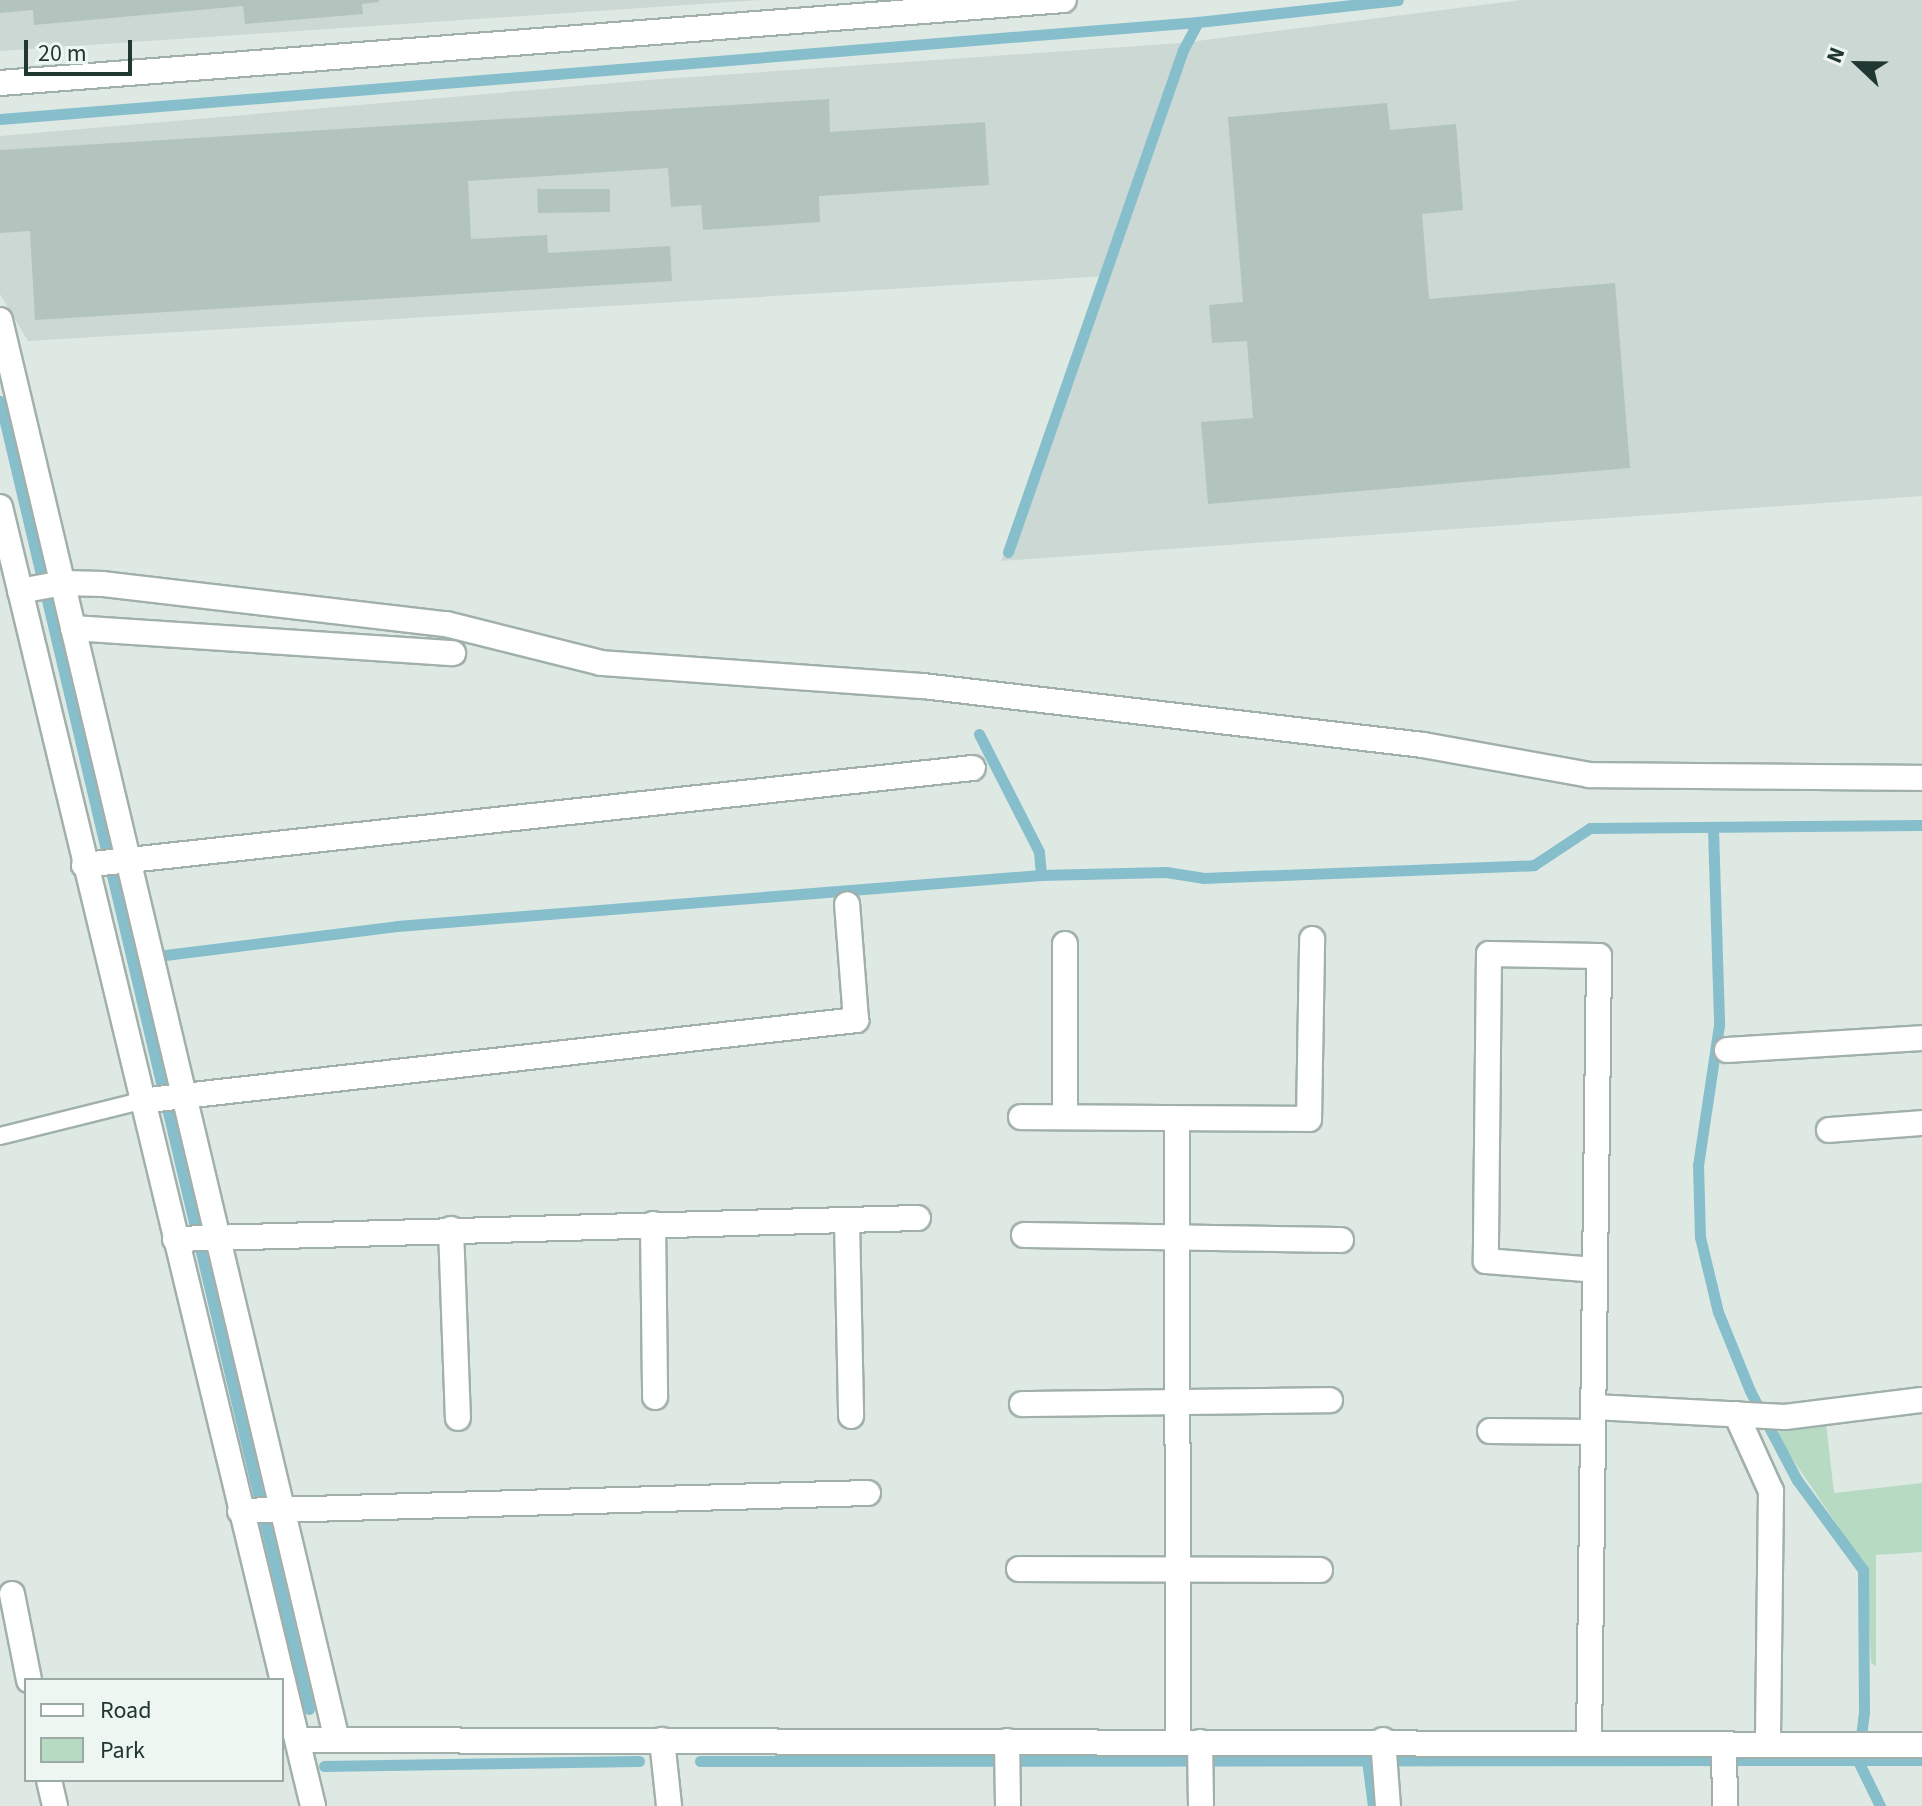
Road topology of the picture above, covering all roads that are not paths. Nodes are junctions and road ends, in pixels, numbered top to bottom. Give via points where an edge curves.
1 (1064, 0) edge
2 (0, 83) edge
3 (0, 320) edge
4 (0, 507) edge
5 (41, 587) junction
6 (73, 628) junction
7 (453, 653) dead end
8 (973, 768) dead end
9 (1922, 778) edge
10 (107, 861) junction
11 (847, 904) dead end
12 (1312, 939) dead end
13 (1065, 944) dead end
14 (1922, 1038) edge
15 (1727, 1050) dead end
16 (164, 1098) junction
17 (1021, 1117) dead end
18 (1065, 1117) junction
19 (1177, 1121) junction
20 (1922, 1123) edge
21 (1829, 1130) dead end
22 (0, 1136) edge
23 (918, 1218) dead end
24 (847, 1220) junction
25 (653, 1224) junction
26 (451, 1229) junction
27 (1177, 1234) junction
28 (1024, 1235) dead end
29 (196, 1237) junction
30 (1341, 1240) dead end
31 (1595, 1270) junction
32 (655, 1397) dead end
33 (1330, 1400) dead end
34 (1922, 1400) edge
35 (1177, 1401) junction
36 (1022, 1404) dead end
37 (1594, 1407) junction
38 (1753, 1415) junction
39 (851, 1416) dead end
40 (458, 1418) dead end
41 (1490, 1431) dead end
42 (1593, 1432) junction
43 (868, 1493) dead end
44 (278, 1507) junction
45 (244, 1511) junction
46 (1019, 1569) dead end
47 (1178, 1569) junction
48 (1320, 1570) dead end
49 (12, 1594) dead end
50 (29, 1678) edge
51 (283, 1678) edge
52 (284, 1681) edge
53 (298, 1740) junction
54 (337, 1740) junction
55 (662, 1740) junction
56 (1589, 1744) junction
57 (1768, 1745) junction
58 (1922, 1745) edge
59 (1194, 1752) junction
60 (1383, 1753) junction
61 (1007, 1754) junction
62 (1724, 1756) junction
63 (49, 1782) edge
64 (305, 1804) edge
65 (55, 1806) edge
66 (669, 1806) edge
67 (1008, 1806) edge
68 (1201, 1806) edge
69 (1388, 1806) edge
70 (1725, 1806) edge

1 - 2 street
3 - 5 street
4 - 5 street
5 - 6 street
5 - 9 street via 446,624 601,663 923,686 1423,745 1589,775
5 - 10 street
6 - 7 street
6 - 10 street
8 - 10 street
10 - 16 street
10 - 16 street via 152,956
11 - 16 street via 856,1020
12 - 19 street via 1309,1119
13 - 18 street
14 - 15 street
16 - 22 lane
16 - 29 street
16 - 29 street
17 - 18 street
18 - 19 street
19 - 27 street
20 - 21 street
23 - 24 street
24 - 25 street
24 - 39 street
25 - 26 street
25 - 32 street
26 - 29 street
26 - 40 street
27 - 28 street
27 - 30 street
27 - 35 street
29 - 44 street
29 - 45 street
31 - 31 street via 1599,956 1489,954 1486,1261
31 - 37 street
33 - 35 street
34 - 38 street
35 - 36 street
35 - 47 street
37 - 38 street
37 - 42 street
38 - 57 street via 1771,1491
41 - 42 street
42 - 56 street
43 - 44 street
44 - 45 street
44 - 54 street
45 - 51 street
46 - 47 street
47 - 48 street
47 - 59 street
49 - 50 street
52 - 53 street
53 - 54 street
53 - 64 street
54 - 55 street
55 - 61 street
55 - 66 street
56 - 60 street
56 - 62 street
57 - 58 street
57 - 62 street
59 - 60 street
59 - 61 street
59 - 68 street
60 - 69 street
61 - 67 street
62 - 70 street
63 - 65 street

